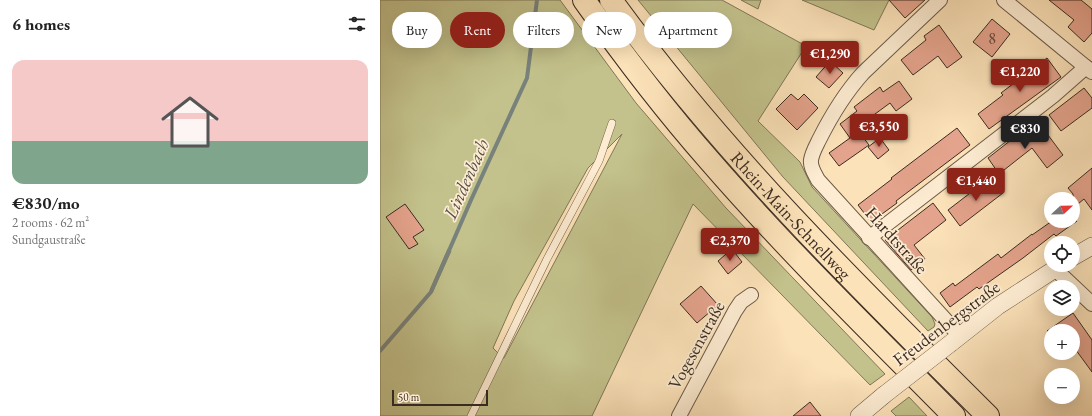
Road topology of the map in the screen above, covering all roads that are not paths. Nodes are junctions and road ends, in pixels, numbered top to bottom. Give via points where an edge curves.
1 (584, 0) edge
2 (611, 0) edge
3 (940, 0) edge
4 (1004, 0) edge
5 (1089, 70) edge
6 (612, 123) dead end
7 (869, 238) junction
8 (1092, 246) edge
9 (1080, 253) edge
10 (1050, 272) edge
11 (1063, 272) edge
12 (751, 295) dead end
13 (1092, 304) edge
14 (956, 340) junction
15 (472, 416) edge
16 (679, 416) edge
17 (859, 416) edge
18 (954, 416) edge
19 (988, 416) edge

1 - 18 highway, Rhein-Main-Schnellweg via 622,54 709,160 807,266
2 - 19 highway, Rhein-Main-Schnellweg via 639,40 682,93 745,165 824,251
3 - 7 street, Hardtstraße via 851,86 824,131 811,159 818,180
4 - 5 street
5 - 7 street
6 - 15 lane via 599,161 547,259
7 - 14 street, Hardtstraße
8 - 9 street
10 - 14 street, Freudenbergstraße via 998,306
11 - 13 street
12 - 16 street, Vogesenstraße via 734,311
14 - 17 street, Freudenbergstraße, bridge

